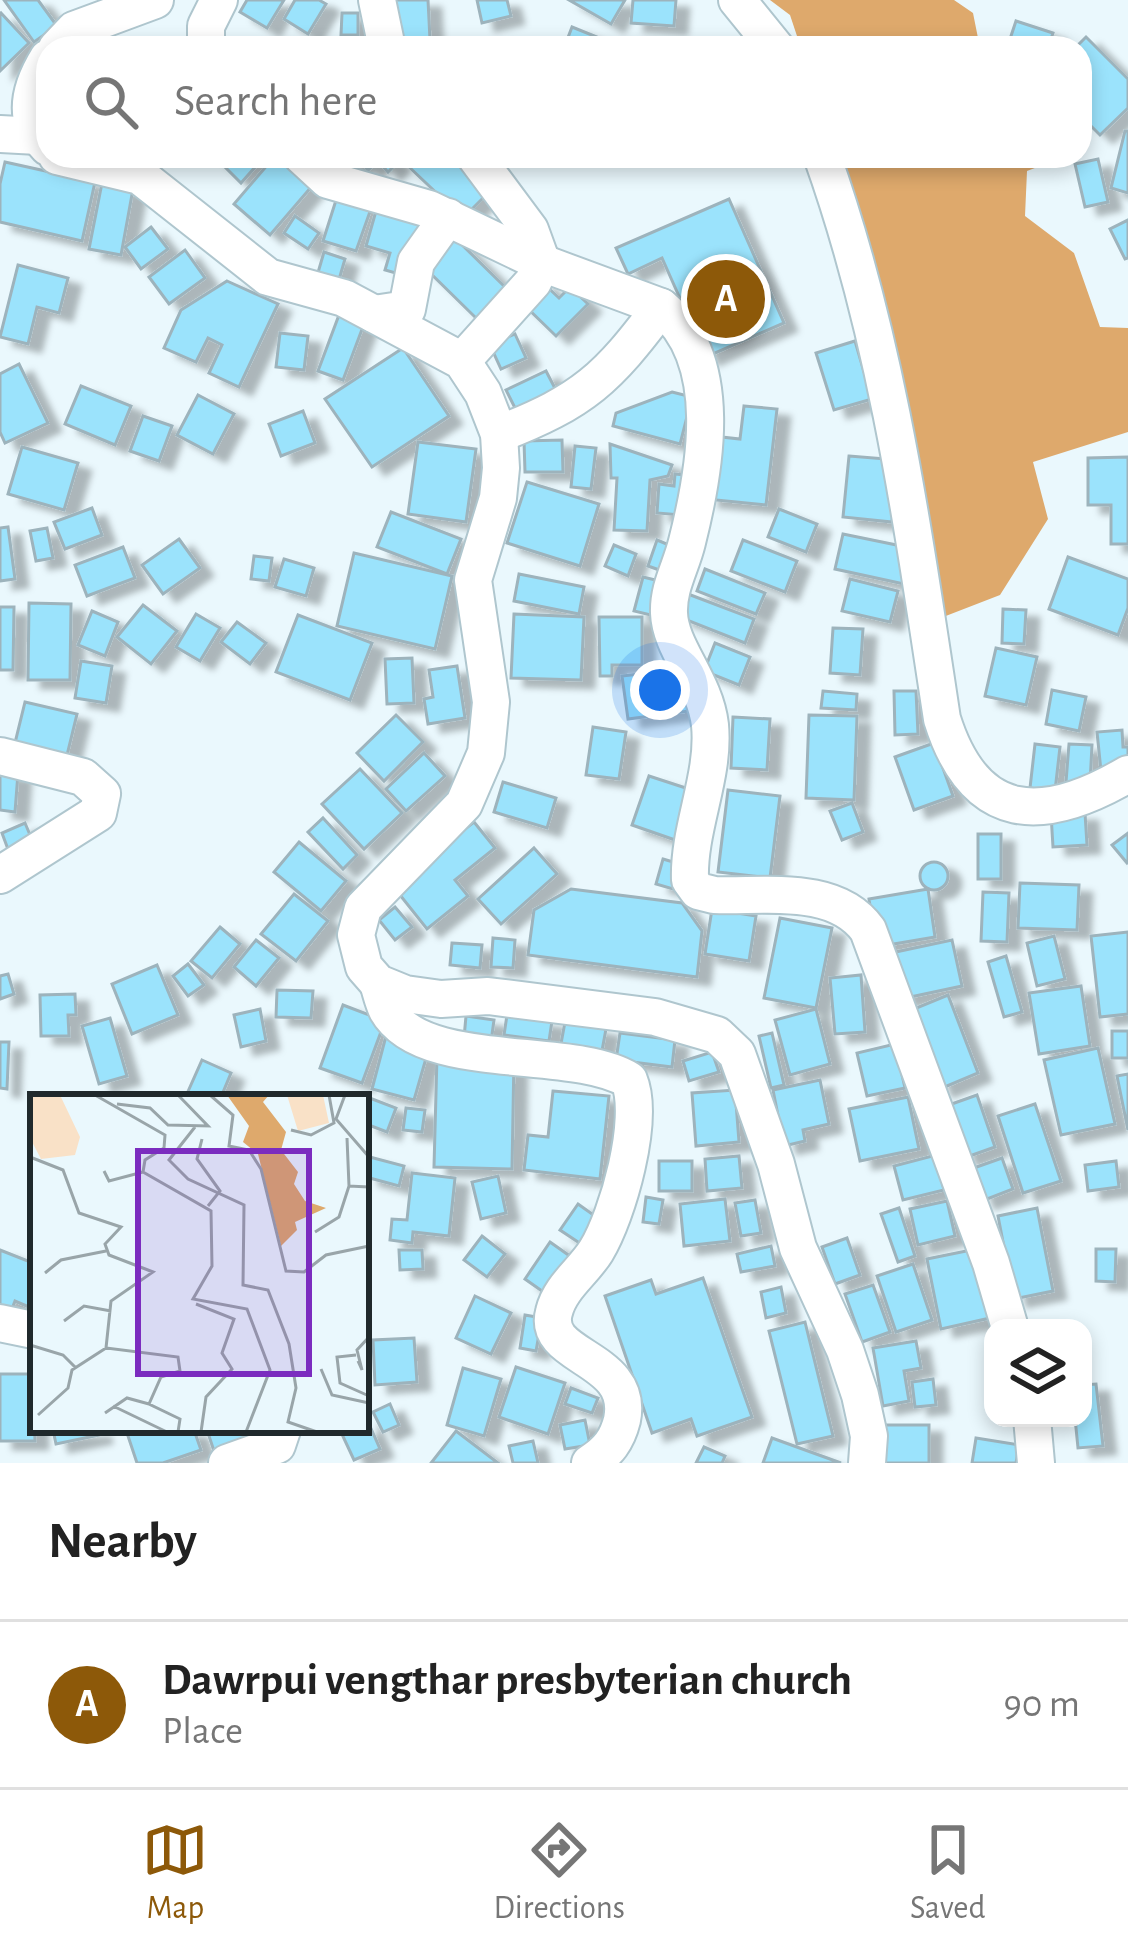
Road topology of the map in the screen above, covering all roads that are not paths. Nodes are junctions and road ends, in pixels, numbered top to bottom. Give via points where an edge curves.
1 (155, 0) edge
2 (219, 0) edge
3 (377, 0) edge
4 (737, 0) edge
5 (68, 36) edge
6 (206, 36) edge
7 (384, 36) edge
8 (766, 36) edge
9 (36, 81) edge
10 (36, 124) edge
11 (0, 134) edge
12 (36, 143) edge
13 (115, 168) edge
14 (315, 168) edge
15 (484, 168) edge
16 (826, 168) edge
17 (448, 218) junction
18 (542, 263) junction
19 (661, 307) junction
20 (374, 314) junction
21 (462, 362) junction
22 (499, 434) junction
23 (0, 756) edge
24 (1128, 774) edge
25 (0, 875) edge
26 (378, 983) junction
27 (1007, 1319) edge
28 (0, 1323) edge
29 (30, 1329) edge
30 (1033, 1427) edge
31 (281, 1433) edge
32 (227, 1463) edge
33 (590, 1463) edge
34 (867, 1463) edge
35 (1036, 1463) edge

1 - 5 street
2 - 6 street
3 - 7 street
4 - 8 street
9 - 10 street via 30,113
11 - 12 street
13 - 20 street via 140,176 268,277
14 - 17 street via 328,180
15 - 18 street via 530,230
16 - 24 street via 875,331 950,743 976,785 1015,805 1095,793
17 - 18 street
17 - 20 street via 416,262 407,309
18 - 19 street
18 - 21 street
19 - 22 street via 580,398
19 - 27 street via 695,353 705,391 691,527 669,598 674,637 702,688 711,732 690,880 714,895 834,901 856,913
20 - 21 street
21 - 22 street
22 - 26 street via 498,498 473,580 491,702 486,753 464,804 364,908 356,935 364,967
23 - 25 street via 83,777 102,794 98,812
26 - 33 street via 386,1008 412,1034 628,1080 629,1147 609,1222 561,1294 552,1322 562,1342 622,1390 620,1429
26 - 34 street via 441,999 488,996 655,1017 718,1035 737,1054 798,1248 860,1395
28 - 29 street
30 - 35 street
31 - 32 street via 277,1445

